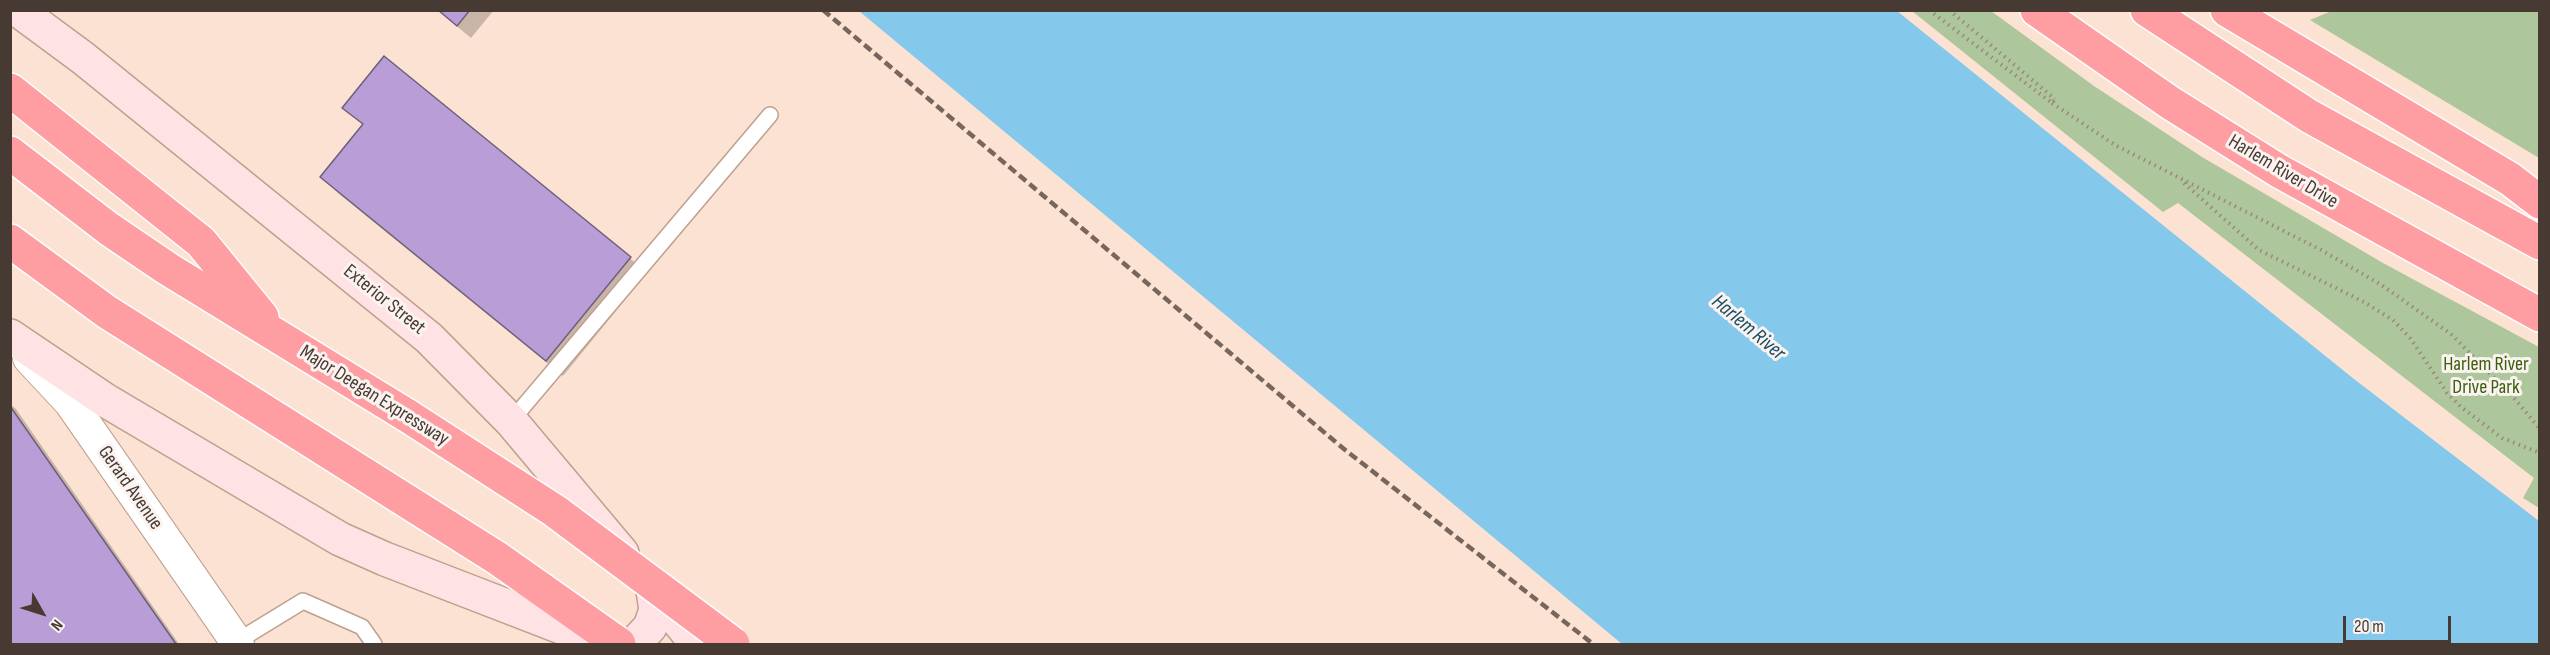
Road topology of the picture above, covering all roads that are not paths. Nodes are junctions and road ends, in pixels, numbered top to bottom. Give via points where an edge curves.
1 (18, 10) edge
2 (2037, 10) edge
3 (2147, 10) edge
4 (2227, 10) edge
5 (10, 90) edge
6 (770, 115) dead end
7 (10, 153) edge
8 (2540, 202) edge
9 (10, 241) edge
10 (2540, 243) edge
11 (10, 265) edge
12 (107, 312) junction
13 (2540, 315) edge
14 (10, 336) edge
15 (279, 337) junction
16 (10, 341) edge
17 (512, 421) junction
18 (653, 591) junction
19 (237, 643) edge
20 (374, 645) edge
21 (605, 645) edge
22 (619, 645) edge
23 (634, 645) edge
24 (697, 645) edge
25 (733, 645) edge

1 - 17 main road, Exterior Street via 394,308 463,369
2 - 13 highway, Harlem River Drive via 2169,102 2279,171
3 - 10 highway via 2309,116
4 - 8 highway via 2510,179
5 - 15 highway via 201,242
6 - 17 lane
7 - 15 highway, Major Deegan Expressway via 158,263
9 - 12 highway
11 - 12 highway
12 - 22 highway via 506,564
14 - 21 main road via 105,400 340,539
15 - 25 highway, Major Deegan Expressway, bridge via 555,511
16 - 19 street, Gerard Avenue via 70,402
17 - 18 main road, Exterior Street
18 - 23 main road via 656,610 650,627
18 - 24 main road, Exterior Street
19 - 20 lane via 303,602 362,627

